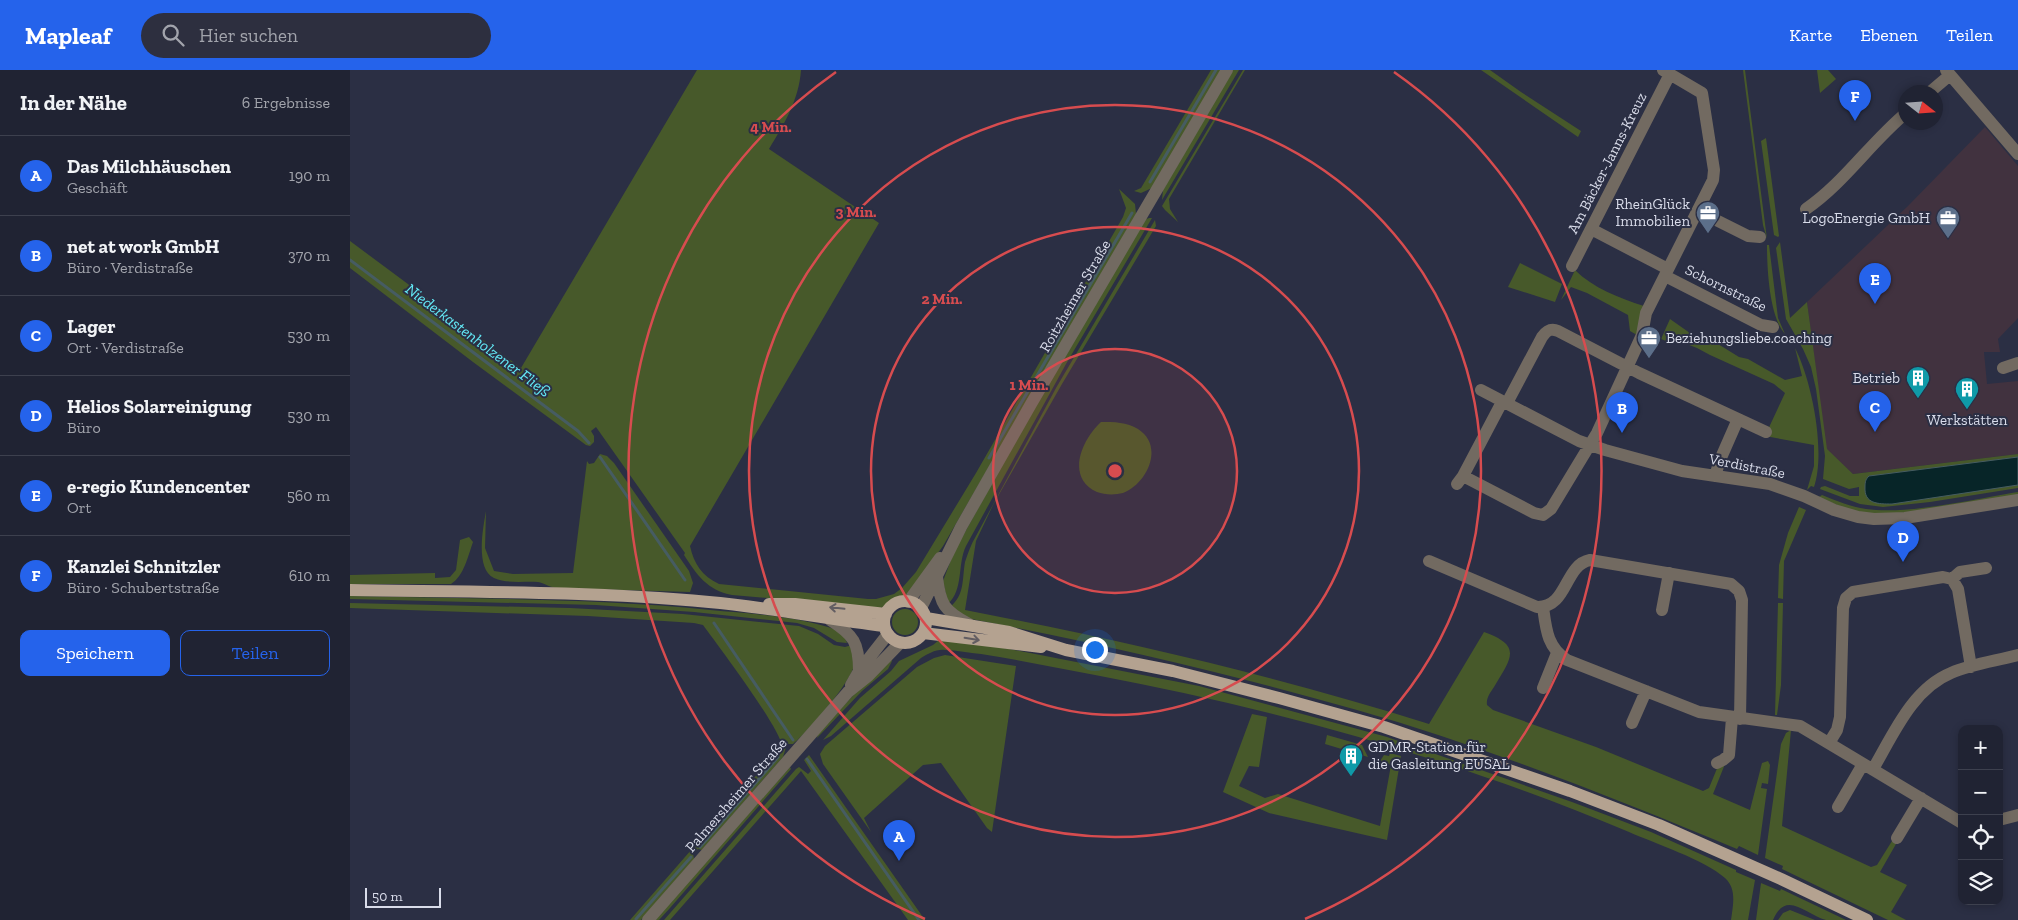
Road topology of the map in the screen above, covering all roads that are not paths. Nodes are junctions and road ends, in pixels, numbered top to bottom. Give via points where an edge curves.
1 (1227, 70) edge
2 (1948, 72) edge
3 (1672, 73) edge
4 (1936, 85) edge
5 (1898, 120) edge
6 (2016, 146) edge
7 (1806, 209) dead end
8 (1698, 211) junction
9 (1591, 229) junction
10 (1760, 236) dead end
11 (1572, 266) dead end
12 (1667, 272) junction
13 (1773, 327) dead end
14 (2018, 363) edge
15 (1627, 367) junction
16 (2003, 368) dead end
17 (1481, 390) dead end
18 (1504, 402) junction
19 (1738, 419) junction
20 (1766, 432) dead end
21 (1590, 445) junction
22 (1716, 476) junction
23 (2018, 500) edge
24 (953, 540) junction
25 (1429, 560) dead end
26 (1986, 568) dead end
27 (1669, 573) junction
28 (937, 577) junction
29 (1952, 579) junction
30 (350, 590) edge
31 (908, 602) junction
32 (730, 604) junction
33 (1543, 607) junction
34 (1662, 610) dead end
35 (923, 613) junction
36 (830, 620) junction
37 (886, 625) junction
38 (974, 626) junction
39 (923, 633) junction
40 (900, 643) junction
41 (1066, 650) junction
42 (1558, 653) junction
43 (2018, 655) edge
44 (1971, 667) junction
45 (859, 671) junction
46 (1544, 688) dead end
47 (1646, 691) junction
48 (848, 692) junction
49 (1736, 718) junction
50 (1632, 724) dead end
51 (1829, 743) junction
52 (1717, 763) dead end
53 (1868, 766) junction
54 (1921, 798) junction
55 (1838, 806) dead end
56 (2018, 815) edge
57 (2003, 819) edge
58 (1958, 821) edge
59 (1897, 838) dead end
60 (648, 920) edge
61 (1867, 920) edge

1 - 24 street, Roitzheimer Straße
2 - 4 street
2 - 6 street
3 - 8 street, Am Bäcker-Janns-Kreuz via 1700,90 1705,101 1714,175
3 - 9 street, Am Bäcker-Janns-Kreuz
5 - 7 street via 1824,196
8 - 10 street via 1748,236
8 - 12 street, Am Bäcker-Janns-Kreuz
9 - 11 street, Am Bäcker-Janns-Kreuz
9 - 12 street, Schornstraße
12 - 13 street, Schornstraße via 1761,325
12 - 15 street, Am Bäcker-Janns-Kreuz via 1646,313 1643,332
14 - 16 street
15 - 18 street, Am Bäcker-Janns-Kreuz via 1558,331 1548,330
15 - 19 street
15 - 21 street, Am Bäcker-Janns-Kreuz
17 - 18 street, Verdistraße
18 - 21 street, Verdistraße
18 - 21 street, Am Bäcker-Janns-Kreuz via 1460,480 1544,515 1551,509
19 - 20 street
19 - 22 street
21 - 22 street, Verdistraße via 1651,464
22 - 23 street, Verdistraße via 1770,484 1842,513 1874,519 1920,517
24 - 28 street, Roitzheimer Straße
24 - 31 street, Roitzheimer Straße
25 - 33 street via 1532,606
26 - 29 street via 1960,572
27 - 33 street via 1585,561 1576,567 1555,602
27 - 34 street
27 - 49 street via 1731,584 1741,594
28 - 35 street, Roitzheimer Straße
28 - 38 street via 938,595 945,609
29 - 44 street via 1958,589
29 - 51 street via 1943,577 1858,590 1846,598 1840,717
30 - 32 main road via 587,596
31 - 35 main road
31 - 37 main road via 899,602 891,607
32 - 36 main road
37 -> 32 main road via 795,604
33 - 42 street via 1548,639
35 - 38 main road
35 - 39 main road
36 - 37 main road
36 - 45 street via 855,641 859,652
37 - 40 main road
37 - 45 street, Palmersheimer Straße
38 - 41 main road via 1009,632
39 - 40 main road via 913,642
39 -> 41 main road
40 - 48 street, Palmersheimer Straße
41 - 61 main road via 1173,671 1384,727 1570,791 1659,826
42 - 46 street
42 - 47 street via 1567,660
43 - 44 street
44 - 53 street via 1942,678 1918,697
45 - 48 street, Palmersheimer Straße
47 - 49 street via 1692,710
47 - 50 street
48 - 60 street, Palmersheimer Straße
49 - 51 street via 1791,724
49 - 52 street via 1728,755
51 - 53 street
53 - 54 street
53 - 55 street
54 - 58 street
54 - 59 street
56 - 57 street

